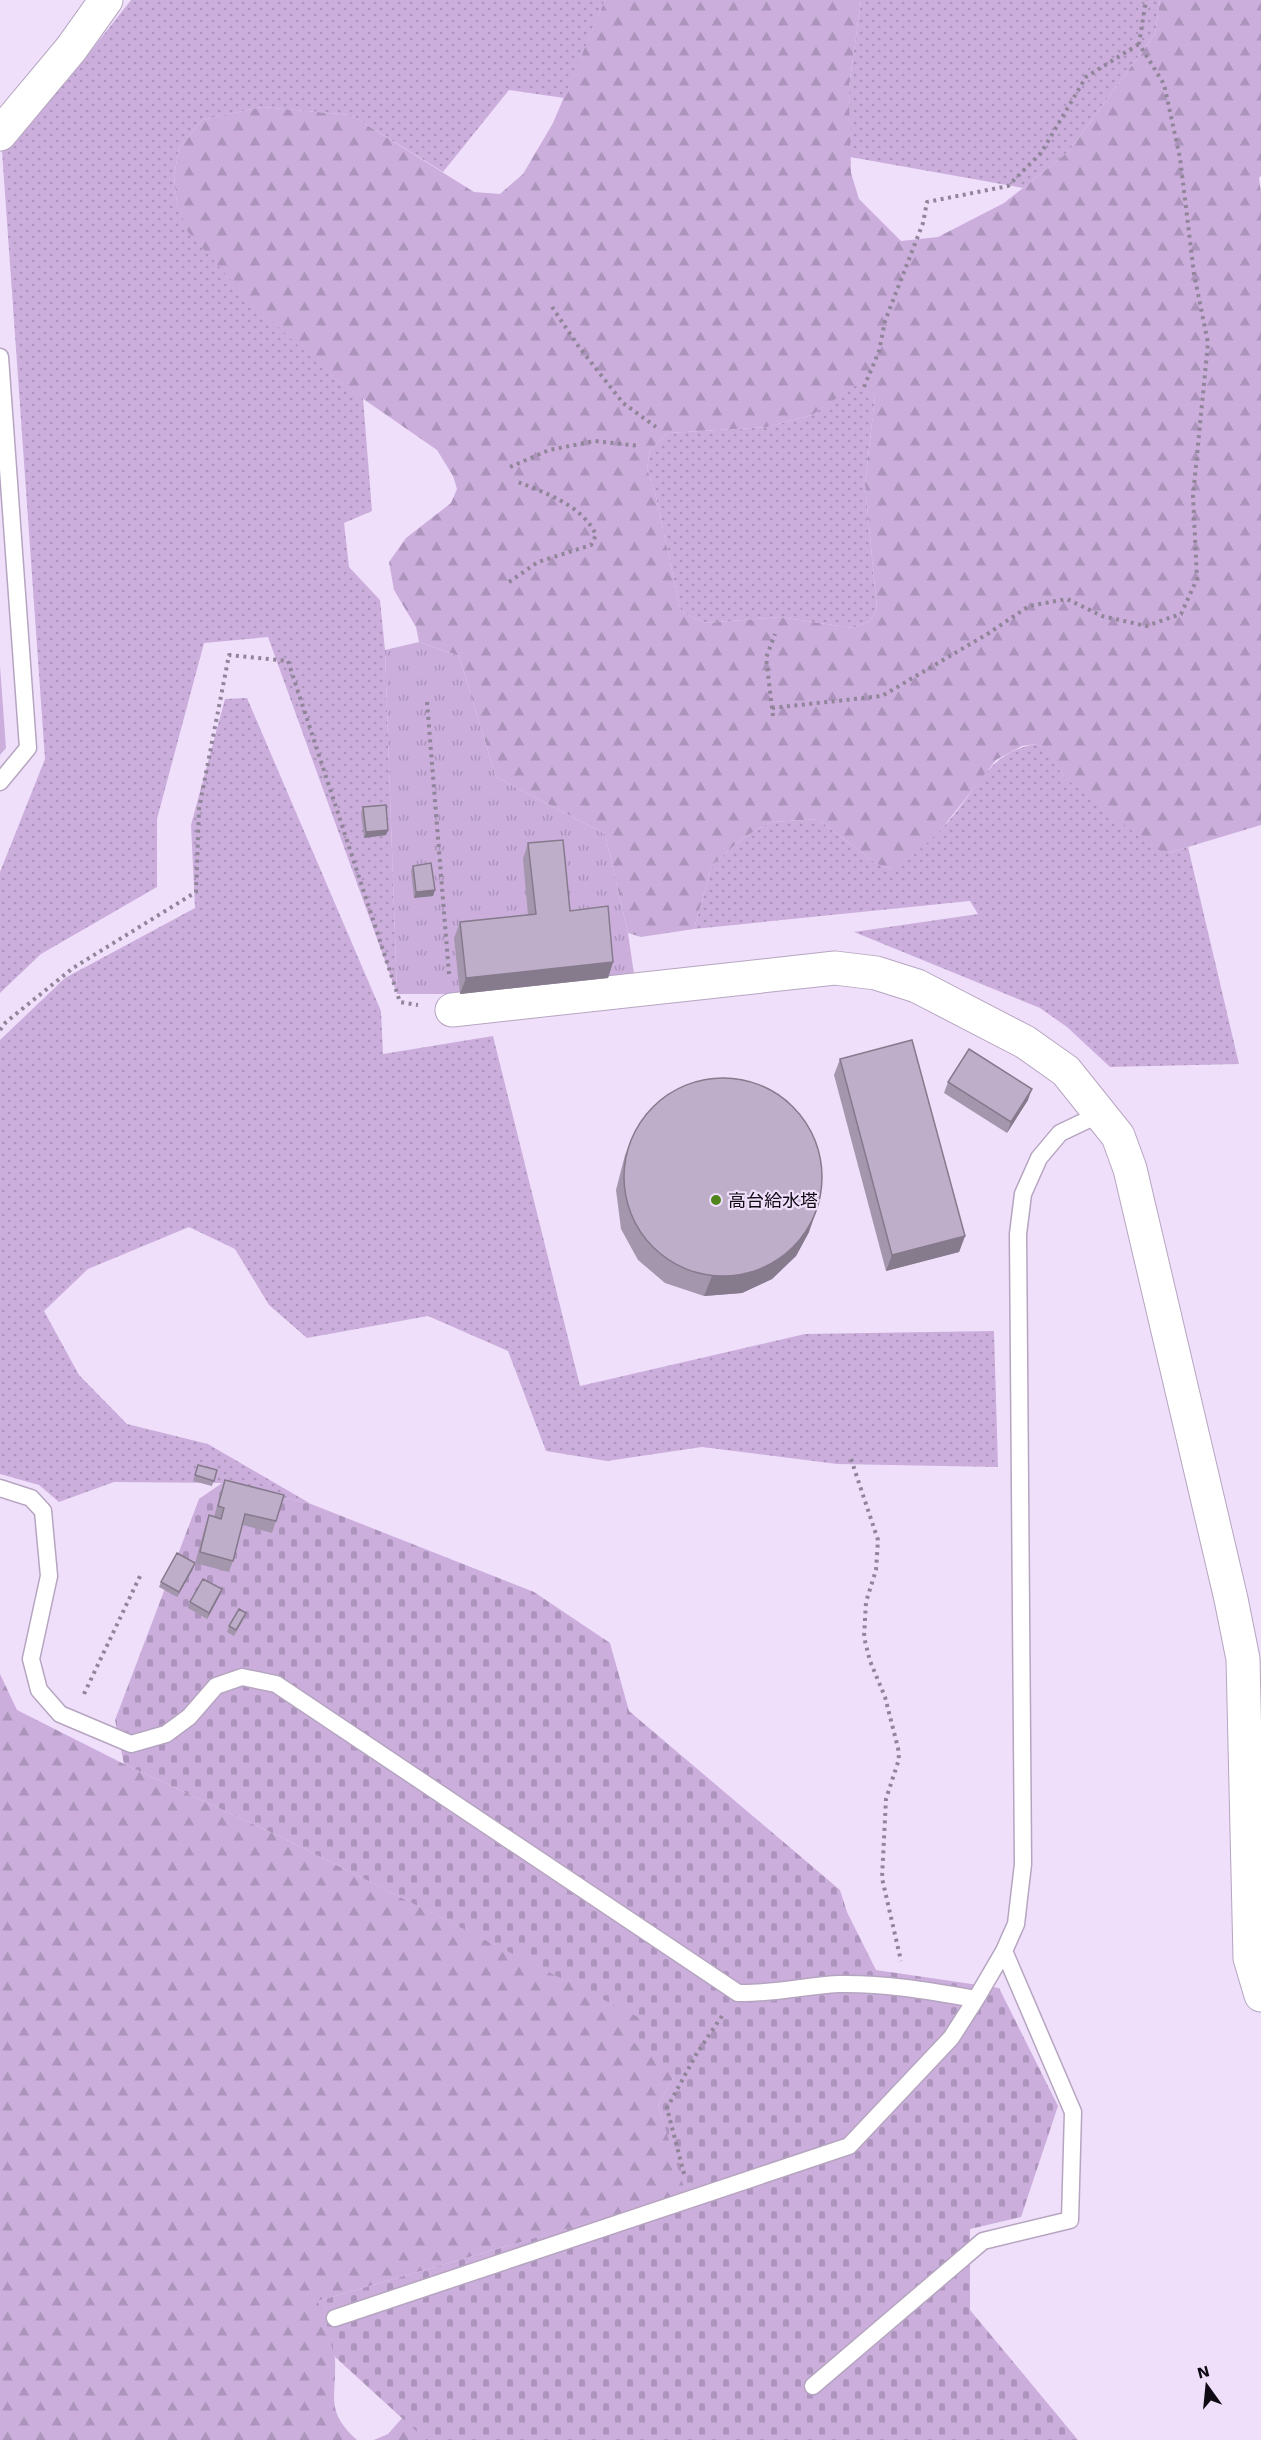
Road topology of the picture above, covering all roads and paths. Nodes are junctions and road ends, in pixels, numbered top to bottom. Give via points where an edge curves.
1 (106, 0) edge
2 (1146, 0) edge
3 (1139, 44) junction
4 (0, 134) edge
5 (552, 307) dead end
6 (0, 357) edge
7 (864, 387) dead end
8 (656, 427) dead end
9 (640, 446) dead end
10 (510, 467) dead end
11 (518, 482) dead end
12 (509, 582) dead end
13 (775, 634) dead end
14 (427, 702) dead end
15 (772, 708) junction
16 (773, 716) dead end
17 (0, 782) edge
18 (452, 1010) junction
19 (0, 1030) edge
20 (1100, 1114) junction
21 (851, 1459) dead end
22 (0, 1488) edge
23 (141, 1574) dead end
24 (72, 1719) junction
25 (1004, 1952) junction
26 (907, 1986) junction
27 (738, 1993) junction
28 (1261, 1995) edge
29 (976, 1999) junction
30 (690, 2199) junction
31 (335, 2318) dead end
32 (813, 2386) dead end

1 - 4 street
2 - 3 path
3 - 7 path via 1086,78 1041,153 1008,186 927,202
3 - 15 path via 1164,84 1180,158 1194,274 1208,343 1193,496 1197,579 1181,614 1146,626 1102,616 1067,599 1029,606 882,696
5 - 8 path via 623,403
6 - 17 lane via 28,748
9 - 10 path via 595,441 549,450
11 - 12 path via 547,493 580,514 596,535 591,545 538,562
13 - 15 path via 766,658
14 - 18 path
15 - 16 path
18 - 19 path via 400,1002 288,661 229,655 199,809 196,892 73,968
18 - 20 street via 835,968 876,973 917,986 1025,1042 1066,1071
20 - 25 lane via 1060,1133 1039,1158 1021,1204 1018,1234 1023,1864 1016,1924
20 - 28 street via 1118,1136 1130,1169 1243,1659 1250,1958
21 - 26 path via 878,1540 876,1570 866,1602 864,1637 898,1748 886,1799 882,1878
22 - 24 lane via 31,1498 43,1511 49,1576 31,1659 39,1690 60,1714
23 - 24 path
24 - 27 lane via 131,1744 166,1734 189,1717 216,1686 242,1677 276,1684
25 - 29 lane
25 - 32 lane via 1073,2112 1070,2220 983,2241
26 - 27 lane via 838,1984 765,1994
26 - 29 lane
27 - 30 path via 697,2053 667,2108
29 - 30 lane via 951,2038 849,2146
30 - 31 lane

